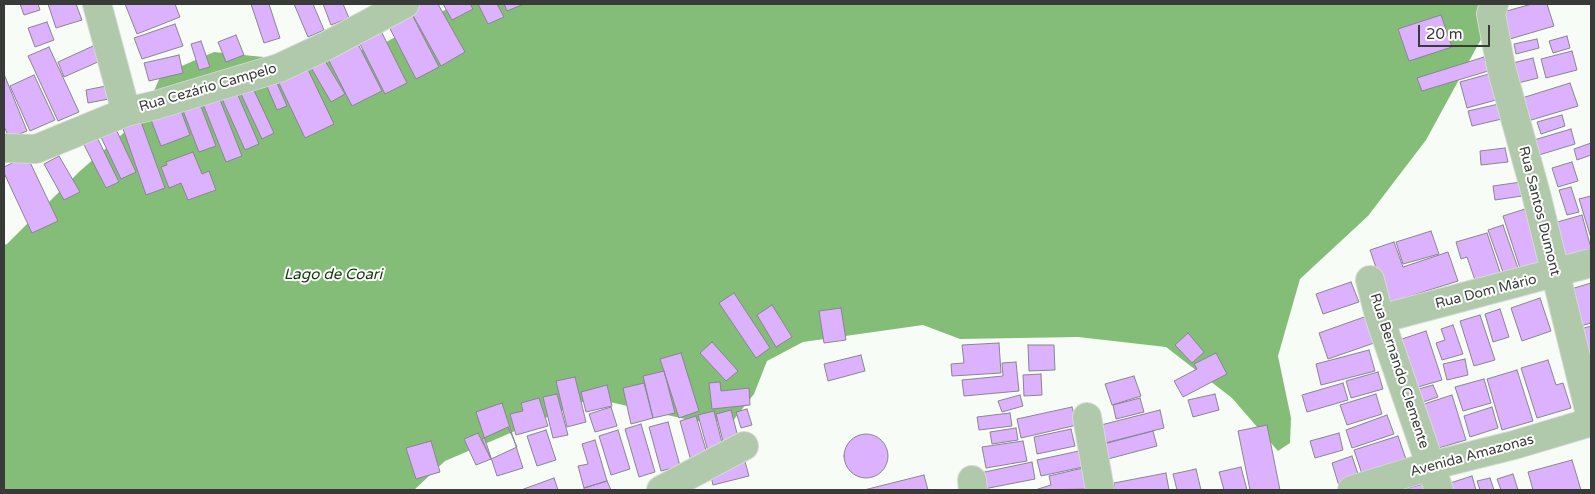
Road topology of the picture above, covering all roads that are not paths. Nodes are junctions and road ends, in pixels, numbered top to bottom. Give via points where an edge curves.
1 (97, 4) edge
2 (405, 4) edge
3 (1494, 4) edge
4 (126, 112) junction
5 (4, 148) edge
6 (1591, 263) edge
7 (1554, 274) junction
8 (1370, 280) dead end
9 (1380, 319) junction
10 (1087, 417) dead end
11 (1591, 420) edge
12 (744, 446) dead end
13 (1435, 478) edge
14 (661, 490) edge
15 (1100, 490) edge
16 (1352, 490) edge

1 - 4 street
2 - 4 street, Rua Cezário Campelo via 279,68
3 - 7 street, Rua Santos Dumont via 1491,14 1501,67
4 - 5 street, Rua Cezário Campelo via 36,149
6 - 7 street, Rua Dom Mário
7 - 9 street, Rua Dom Mário
7 - 11 street, Rua Santos Dumont
8 - 9 street, Rua Bernando Clemente
9 - 13 street, Rua Bernando Clemente
10 - 15 street
11 - 13 street, Avenida Amazonas via 1514,445
12 - 14 street
13 - 16 street, Avenida Amazonas

